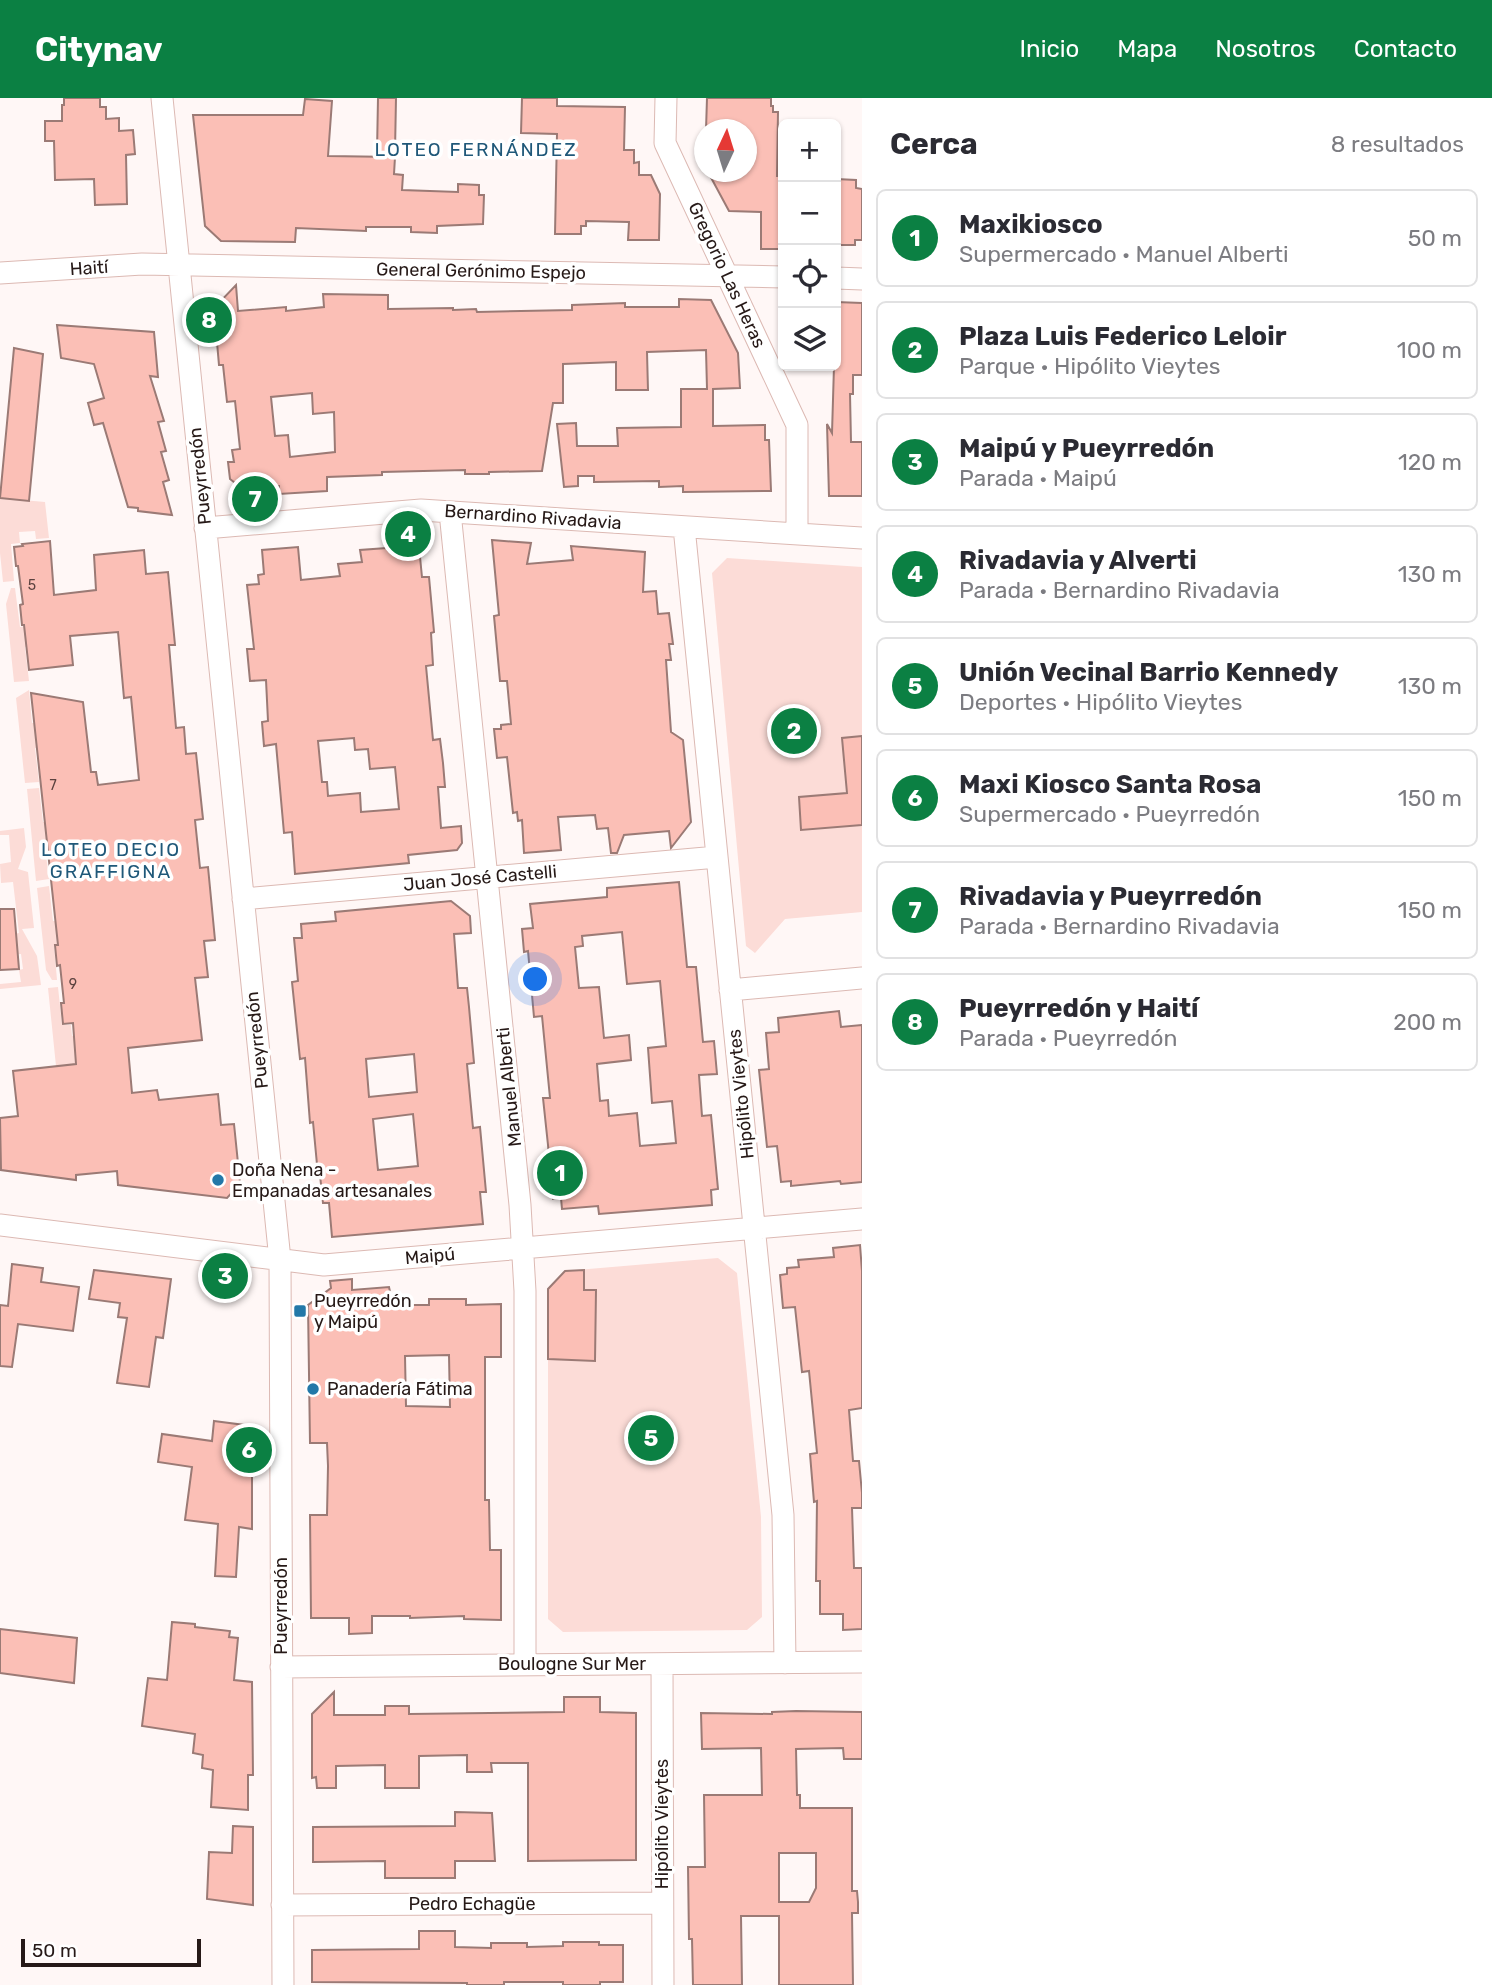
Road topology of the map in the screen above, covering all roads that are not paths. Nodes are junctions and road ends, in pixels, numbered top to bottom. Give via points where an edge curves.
1 (162, 98) edge
2 (666, 98) edge
3 (178, 265) junction
4 (0, 273) edge
5 (727, 276) junction
6 (778, 277) edge
7 (841, 278) edge
8 (862, 279) edge
9 (450, 512) junction
10 (684, 527) junction
11 (205, 528) junction
12 (797, 534) junction
13 (862, 538) edge
14 (717, 857) junction
15 (487, 878) junction
16 (243, 899) junction
17 (862, 978) edge
18 (730, 990) junction
19 (862, 1219) edge
20 (0, 1225) edge
21 (754, 1228) junction
22 (523, 1248) junction
23 (280, 1260) junction
24 (862, 1662) edge
25 (785, 1663) junction
26 (662, 1664) junction
27 (525, 1665) junction
28 (281, 1667) junction
29 (662, 1903) junction
30 (282, 1905) junction
31 (283, 1985) edge
32 (663, 1985) edge

1 - 3 street, Pueyrredón
2 - 5 street, Gregorio Las Heras via 665,143
3 - 4 street, Haití
3 - 5 street, General Gerónimo Espejo
3 - 11 street, Pueyrredón
5 - 6 street, General Gerónimo Espejo
5 - 12 street, Gregorio Las Heras via 797,425
7 - 8 street
9 - 10 street, Bernardino Rivadavia
9 - 11 street, Bernardino Rivadavia via 421,510
9 - 15 street, Manuel Alberti
10 - 12 street, Bernardino Rivadavia
10 - 14 street, Hipólito Vieytes
11 - 16 street, Pueyrredón
12 - 13 street, Bernardino Rivadavia
14 - 15 street, Juan José Castelli
14 - 18 street, Hipólito Vieytes
15 - 16 street, Juan José Castelli
15 - 22 street, Manuel Alberti
16 - 23 street, Pueyrredón
17 - 18 street
18 - 21 street, Hipólito Vieytes
19 - 21 street, Maipú
20 - 23 street, Maipú
21 - 22 street, Maipú
21 - 25 street, Hipólito Vieytes via 783,1515
22 - 23 street, Maipú via 324,1265
22 - 27 street, Manuel Alberti
23 - 28 street, Pueyrredón
24 - 25 street, Boulogne Sur Mer
25 - 26 street, Boulogne Sur Mer
26 - 27 street, Boulogne Sur Mer
26 - 29 street, Hipólito Vieytes
27 - 28 street, Boulogne Sur Mer
28 - 30 street, Pueyrredón
29 - 30 street, Pedro Echagüe
29 - 32 street, Hipólito Vieytes
30 - 31 street, Pueyrredón

